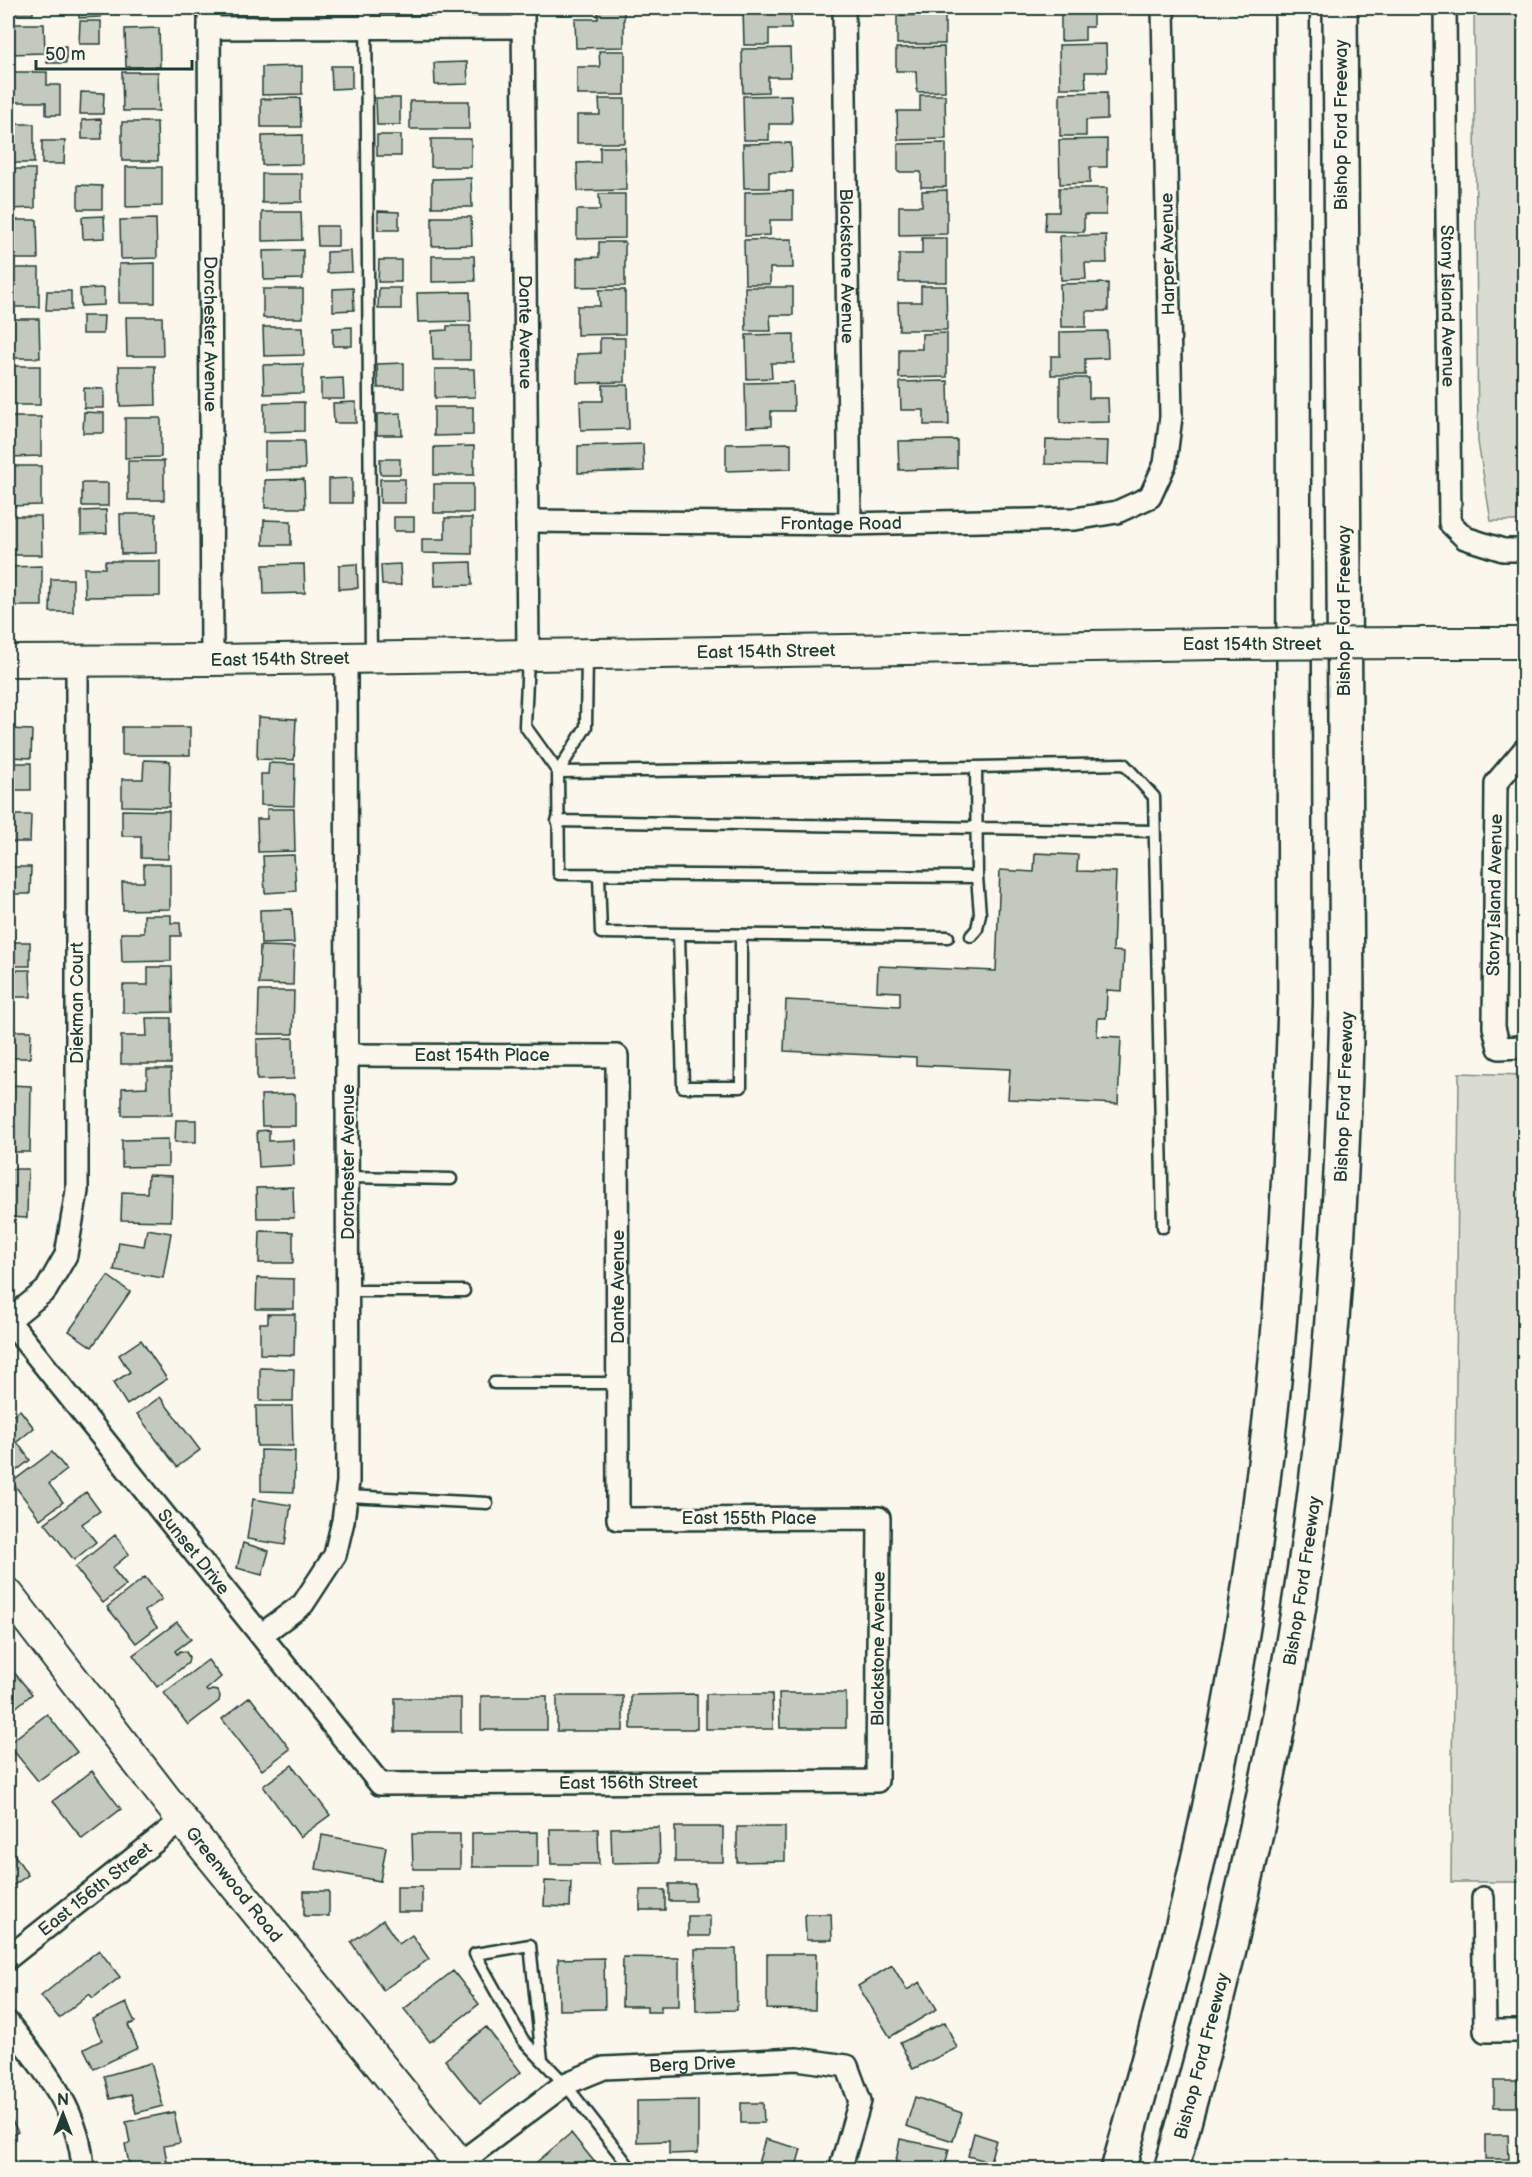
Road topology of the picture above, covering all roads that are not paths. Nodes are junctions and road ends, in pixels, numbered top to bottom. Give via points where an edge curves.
1 (844, 8) edge
2 (1163, 8) edge
3 (1292, 8) edge
4 (1340, 8) edge
5 (1445, 8) edge
6 (523, 17) edge
7 (209, 18) edge
8 (366, 18) edge
9 (1150, 497) joint
10 (527, 521) junction
11 (850, 524) junction
12 (1524, 550) edge
13 (1524, 643) edge
14 (587, 654) junction
15 (528, 655) junction
16 (359, 657) junction
17 (212, 660) junction
18 (8, 661) edge
19 (77, 661) junction
20 (1524, 750) edge
21 (976, 767) junction
22 (558, 772) junction
23 (557, 821) junction
24 (976, 828) junction
25 (1154, 831) junction
26 (599, 876) junction
27 (977, 877) junction
28 (678, 934) junction
29 (741, 935) junction
30 (971, 936) dead end
31 (948, 937) dead end
32 (1524, 1047) edge
33 (347, 1055) junction
34 (617, 1056) joint
35 (347, 1177) junction
36 (451, 1179) dead end
37 (1163, 1227) dead end
38 (348, 1291) junction
39 (464, 1291) dead end
40 (8, 1321) edge
41 (494, 1383) dead end
42 (618, 1383) junction
43 (347, 1496) junction
44 (486, 1503) dead end
45 (879, 1518) joint
46 (618, 1519) joint
47 (8, 1594) edge
48 (261, 1635) junction
49 (877, 1781) joint
50 (380, 1784) joint
51 (182, 1820) junction
52 (1483, 1898) dead end
53 (8, 1958) edge
54 (8, 2024) edge
55 (1524, 2031) edge
56 (542, 2060) junction
57 (565, 2084) junction
58 (463, 2166) edge
59 (83, 2169) edge
60 (632, 2169) edge
61 (840, 2169) edge
62 (1118, 2169) edge
63 (1171, 2169) edge

1 - 11 street, Blackstone Avenue
2 - 9 street, Harper Avenue via 1171,417 1165,464
3 - 62 highway via 1295,1002 1281,1300 1252,1562 1228,1715 1156,2037
4 - 63 highway, Bishop Ford Freeway via 1347,1006 1334,1305 1304,1573 1278,1727 1246,1883
5 - 12 street, Stony Island Avenue via 1450,523 1465,538 1503,550
6 - 8 street
6 - 10 street, Dante Avenue
7 - 8 street
7 - 17 street, Dorchester Avenue
8 - 16 lane
9 - 11 street, Frontage Road via 1117,512 1075,519
10 - 11 street, Frontage Road
10 - 15 street, Dante Avenue
13 - 14 street, East 154th Street, bridge
14 - 15 street, East 154th Street
14 - 22 lane via 586,727
15 - 16 street, East 154th Street
15 - 22 lane via 525,726
16 - 17 street, East 154th Street
16 - 33 street, Dorchester Avenue
17 - 19 street, East 154th Street
18 - 19 street, East 154th Street
19 - 40 street, Diekman Court via 77,1191 66,1255 46,1290
20 - 32 street, Stony Island Avenue via 1496,783 1494,1028 1499,1048
21 - 22 lane
21 - 24 lane
21 - 25 lane via 1124,764 1154,797
22 - 23 lane
23 - 24 lane
23 - 26 lane via 559,874
24 - 25 lane
24 - 27 lane
25 - 37 lane
26 - 27 lane
26 - 28 lane via 601,933
27 - 30 lane via 980,914 978,929
28 - 29 lane
28 - 29 lane via 683,1087 741,1087
29 - 31 lane
33 - 34 street, East 154th Place
33 - 35 street, Dorchester Avenue
34 - 42 street, Dante Avenue
35 - 36 lane
35 - 38 street, Dorchester Avenue
38 - 39 lane
38 - 43 street, Dorchester Avenue
40 - 48 street, Sunset Drive
41 - 42 lane
42 - 46 street, Dante Avenue
43 - 44 lane
43 - 48 street, Dorchester Avenue via 335,1555 320,1581 303,1605
45 - 46 street, East 155th Place
45 - 49 street, Blackstone Avenue
47 - 51 street, Greenwood Road
48 - 50 street, Sunset Drive
49 - 50 street, East 156th Street
51 - 53 street, East 156th Street
51 - 58 street, Greenwood Road
52 - 55 street via 1485,2031
54 - 59 street via 52,2079 69,2111
56 - 56 lane via 523,2040 474,1954 530,1945
56 - 57 lane
57 - 58 street, Berg Drive
57 - 60 lane
57 - 61 street, Berg Drive via 604,2068 629,2066 797,2059 846,2066 860,2101

